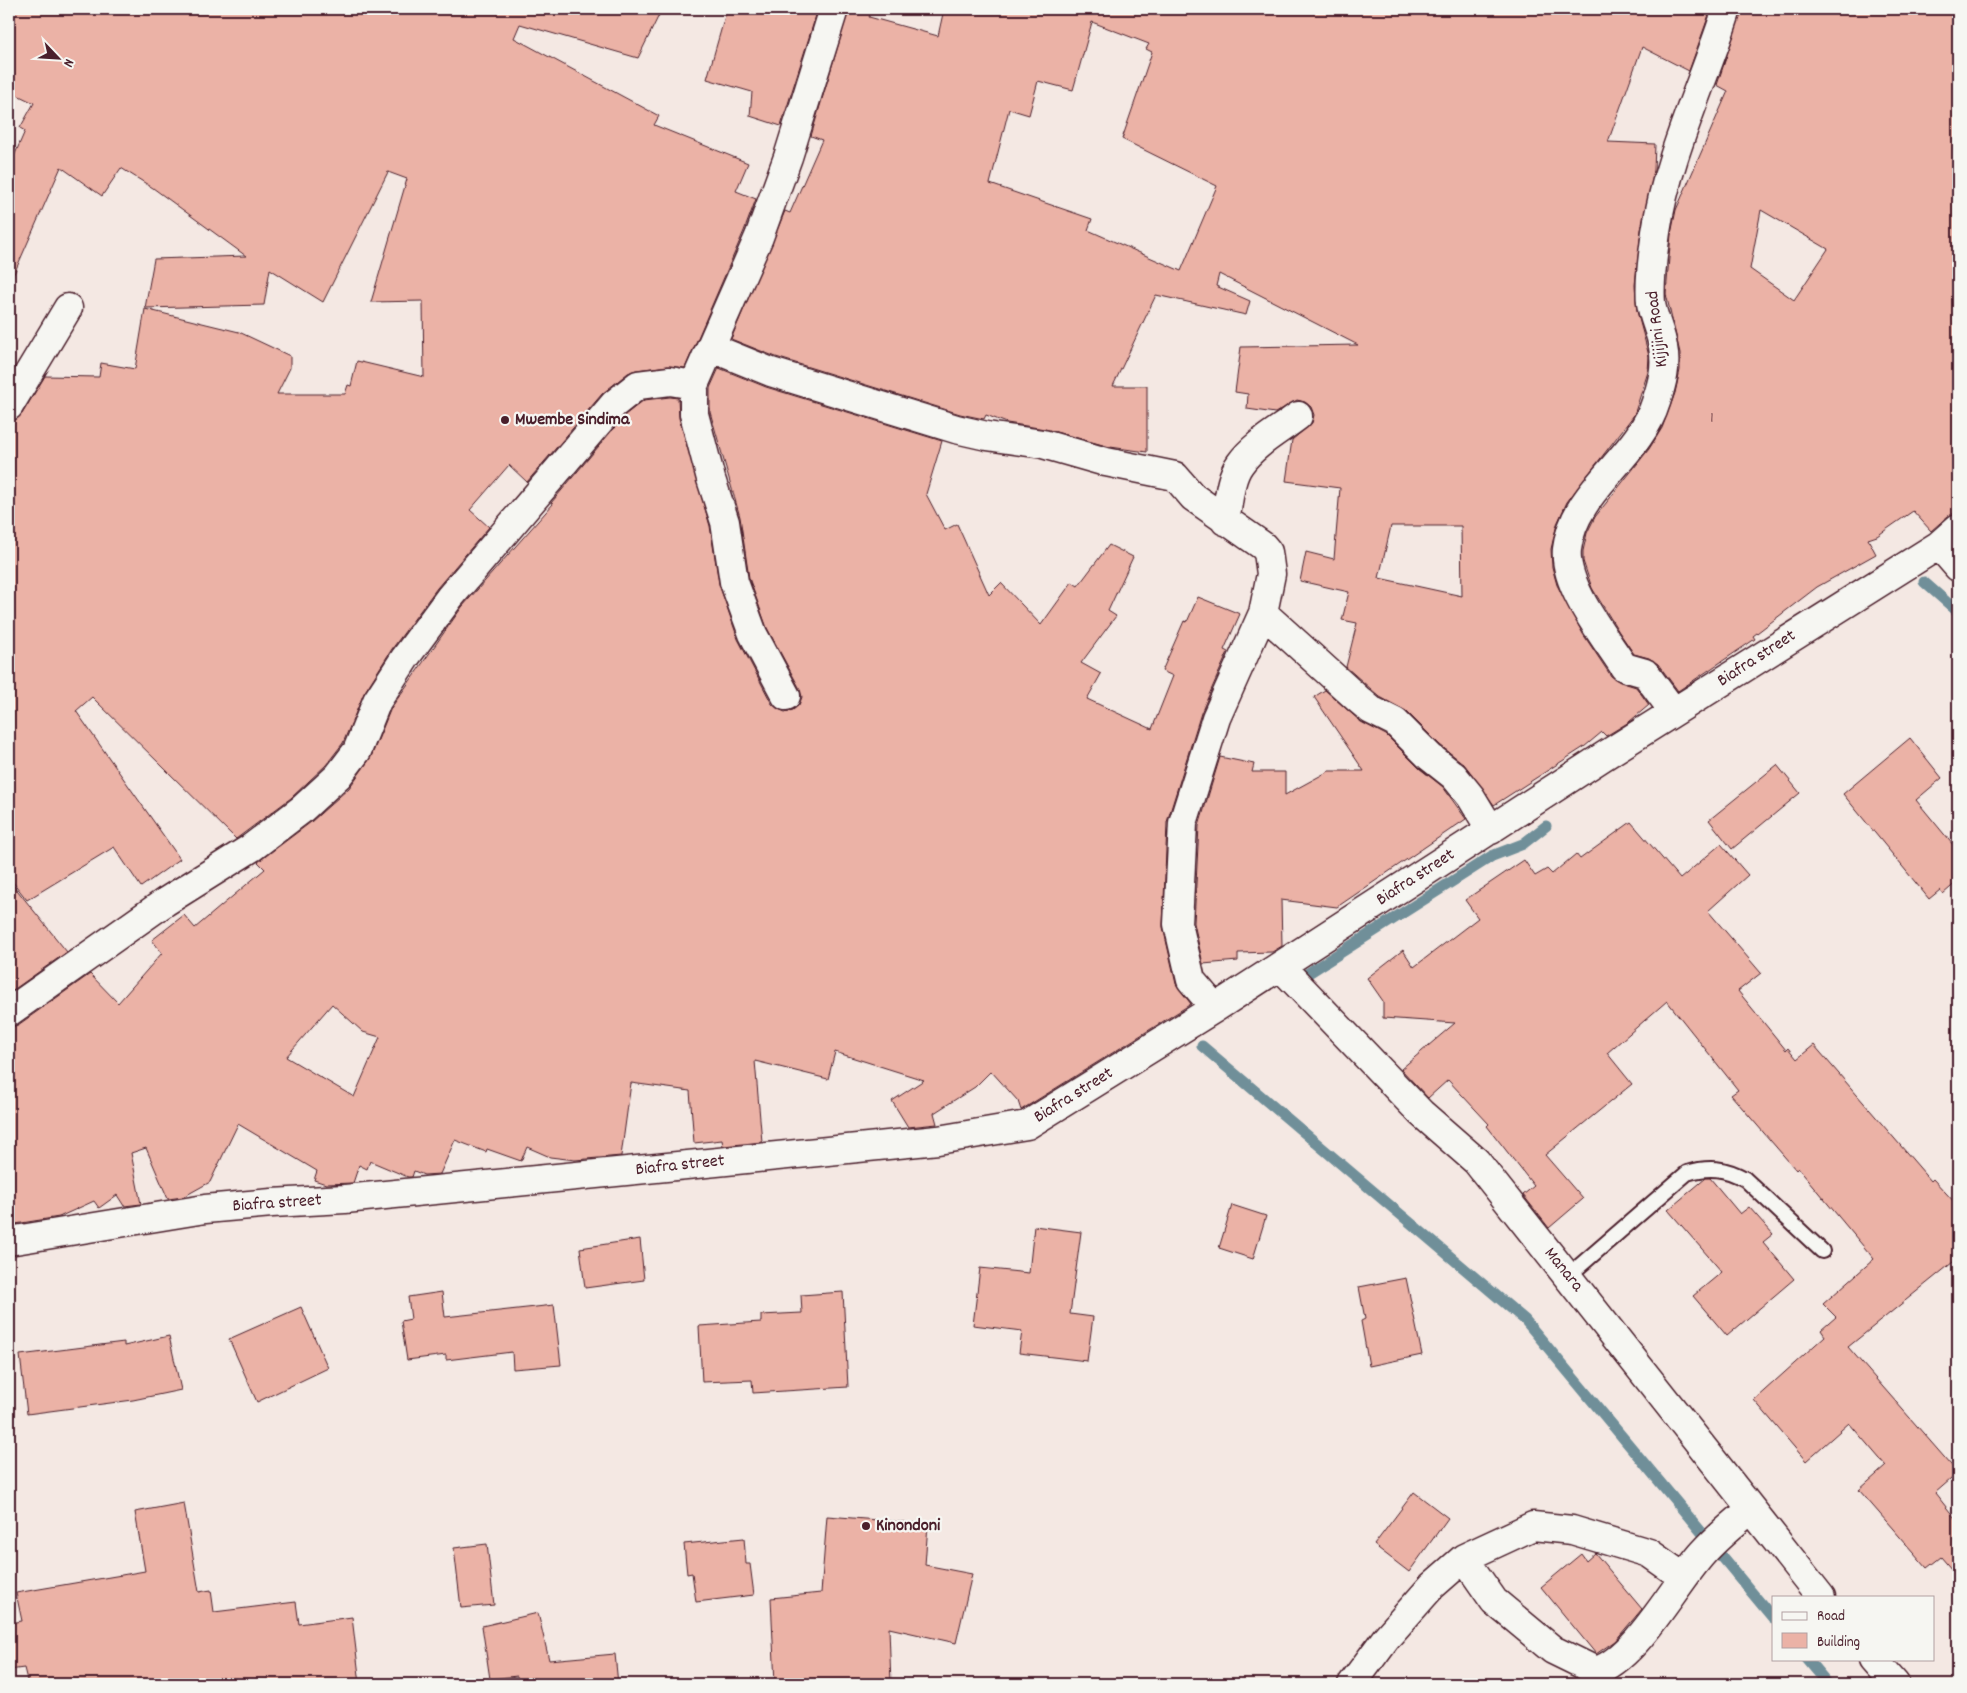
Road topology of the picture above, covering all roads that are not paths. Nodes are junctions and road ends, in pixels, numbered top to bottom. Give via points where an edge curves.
1 (834, 9) edge
2 (1727, 9) edge
3 (68, 308) dead end
4 (712, 348) junction
5 (694, 385) junction
6 (9, 406) edge
7 (1298, 416) dead end
8 (1225, 520) junction
9 (1949, 536) edge
10 (1958, 567) edge
11 (1263, 613) junction
12 (786, 696) dead end
13 (1674, 712) junction
14 (1491, 830) junction
15 (1280, 966) junction
16 (1215, 1008) junction
17 (9, 1012) edge
18 (9, 1241) edge
19 (1822, 1251) dead end
20 (1568, 1276) junction
21 (1751, 1509) junction
22 (1464, 1558) junction
23 (1683, 1577) junction
24 (1820, 1596) edge
25 (1874, 1660) edge
26 (1352, 1684) edge
27 (1895, 1684) edge

1 - 4 street via 759,237
2 - 13 street, Kijijini Road via 1676,152 1656,232 1651,302 1663,346 1665,368 1656,404 1636,443 1601,482 1584,508 1571,532 1567,551 1569,571 1578,593 1615,654 1624,667 1646,673
3 - 6 street
4 - 5 street
4 - 8 street via 771,372 956,429 1043,444 1106,462 1175,476 1193,497
5 - 12 street via 694,414 710,479 725,522 734,582 753,634
5 - 17 street via 670,381 638,385 614,404 450,597 378,701 357,751 338,776 301,810 251,848 165,902
7 - 8 street via 1240,464 1232,482
8 - 11 street via 1255,539 1268,552 1271,574
9 - 10 street
9 - 13 street, Biafra street
11 - 14 street via 1358,699 1395,722 1454,776
11 - 16 street via 1216,718 1183,823 1178,924 1191,980
13 - 14 street, Biafra street
14 - 15 street, Biafra street
15 - 16 street, Biafra street
15 - 20 street, Manara via 1421,1113 1476,1161
16 - 18 street, Biafra street via 1028,1125 938,1140 355,1198 205,1209
19 - 20 lane via 1745,1179 1717,1168 1702,1168 1687,1173
20 - 21 street, Manara
21 - 23 street via 1712,1544
21 - 24 street, Manara
22 - 23 street via 1533,1526 1572,1530 1641,1550
22 - 23 street via 1494,1601 1553,1650 1596,1671 1609,1667 1634,1644
22 - 26 street via 1412,1608
25 - 27 street

